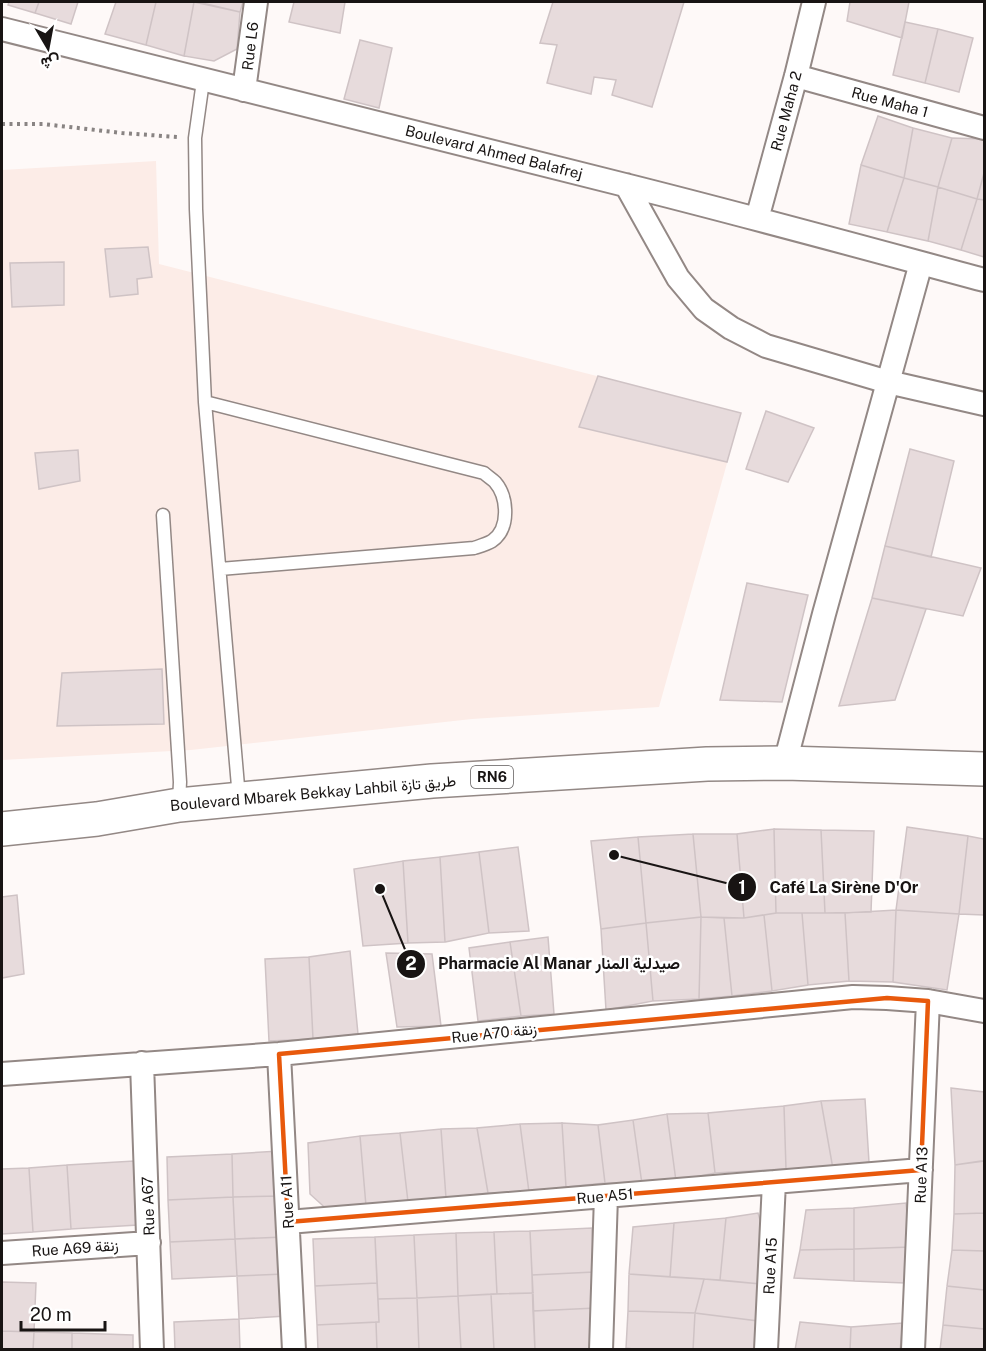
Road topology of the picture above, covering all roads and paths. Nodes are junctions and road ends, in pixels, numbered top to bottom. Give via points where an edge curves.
1 (256, 2) edge
2 (814, 2) edge
3 (2, 29) edge
4 (796, 76) junction
5 (203, 81) junction
6 (244, 90) junction
7 (2, 124) edge
8 (984, 128) edge
9 (195, 138) junction
10 (626, 185) junction
11 (757, 219) junction
12 (921, 263) junction
13 (984, 280) edge
14 (888, 382) junction
15 (205, 402) junction
16 (984, 404) edge
17 (163, 515) dead end
18 (220, 569) junction
19 (785, 763) junction
20 (984, 769) edge
21 (239, 799) junction
22 (179, 805) junction
23 (2, 829) edge
24 (928, 1001) junction
25 (984, 1011) edge
26 (279, 1054) junction
27 (142, 1063) junction
28 (2, 1074) edge
29 (921, 1170) junction
30 (774, 1182) junction
31 (606, 1196) junction
32 (288, 1222) junction
33 (149, 1243) junction
34 (2, 1253) edge
35 (152, 1350) edge
36 (294, 1350) edge
37 (601, 1350) edge
38 (766, 1350) edge
39 (913, 1350) edge

1 - 6 street, Rue L6
2 - 4 street, Rue Maha 2
3 - 5 street, Boulevard Ahmed Balafrej
4 - 8 street, Rue Maha 1
4 - 11 street, Rue Maha 2
5 - 6 street, Boulevard Ahmed Balafrej
5 - 9 lane
6 - 10 street, Boulevard Ahmed Balafrej
7 - 9 path
9 - 15 lane
10 - 11 street, Boulevard Ahmed Balafrej
10 - 14 street via 678,279 704,309 766,346
11 - 12 street, Boulevard Ahmed Balafrej
12 - 13 street, Boulevard Ahmed Balafrej
12 - 14 street
14 - 16 street
14 - 19 street
15 - 18 lane
15 - 18 lane via 484,473 496,483 505,507 503,527 493,541 474,548
17 - 22 lane
18 - 21 lane
19 - 20 main road, Boulevard Mbarek Bekkay Lahbil طريق تازة / RN6
19 - 21 main road, Boulevard Mbarek Bekkay Lahbil طريق تازة / RN6 via 432,781
21 - 22 main road, Boulevard Mbarek Bekkay Lahbil طريق تازة / RN6
22 - 23 main road, Boulevard Mbarek Bekkay Lahbil طريق تازة / RN6
24 - 25 street, Rue A70 زنقة
24 - 26 street, Rue A70 زنقة via 853,998
24 - 29 street, Rue A13
26 - 27 street, Rue A70 زنقة
26 - 32 street, Rue A11
27 - 28 street, Rue A70 زنقة
27 - 33 street, Rue A67
29 - 30 street, Rue A51
29 - 39 street, Rue A13
30 - 31 street, Rue A51
30 - 38 street, Rue A15
31 - 32 street, Rue A51
31 - 37 street
32 - 36 street, Rue A11
33 - 34 street, Rue A69 زنقة
33 - 35 street, Rue A67

